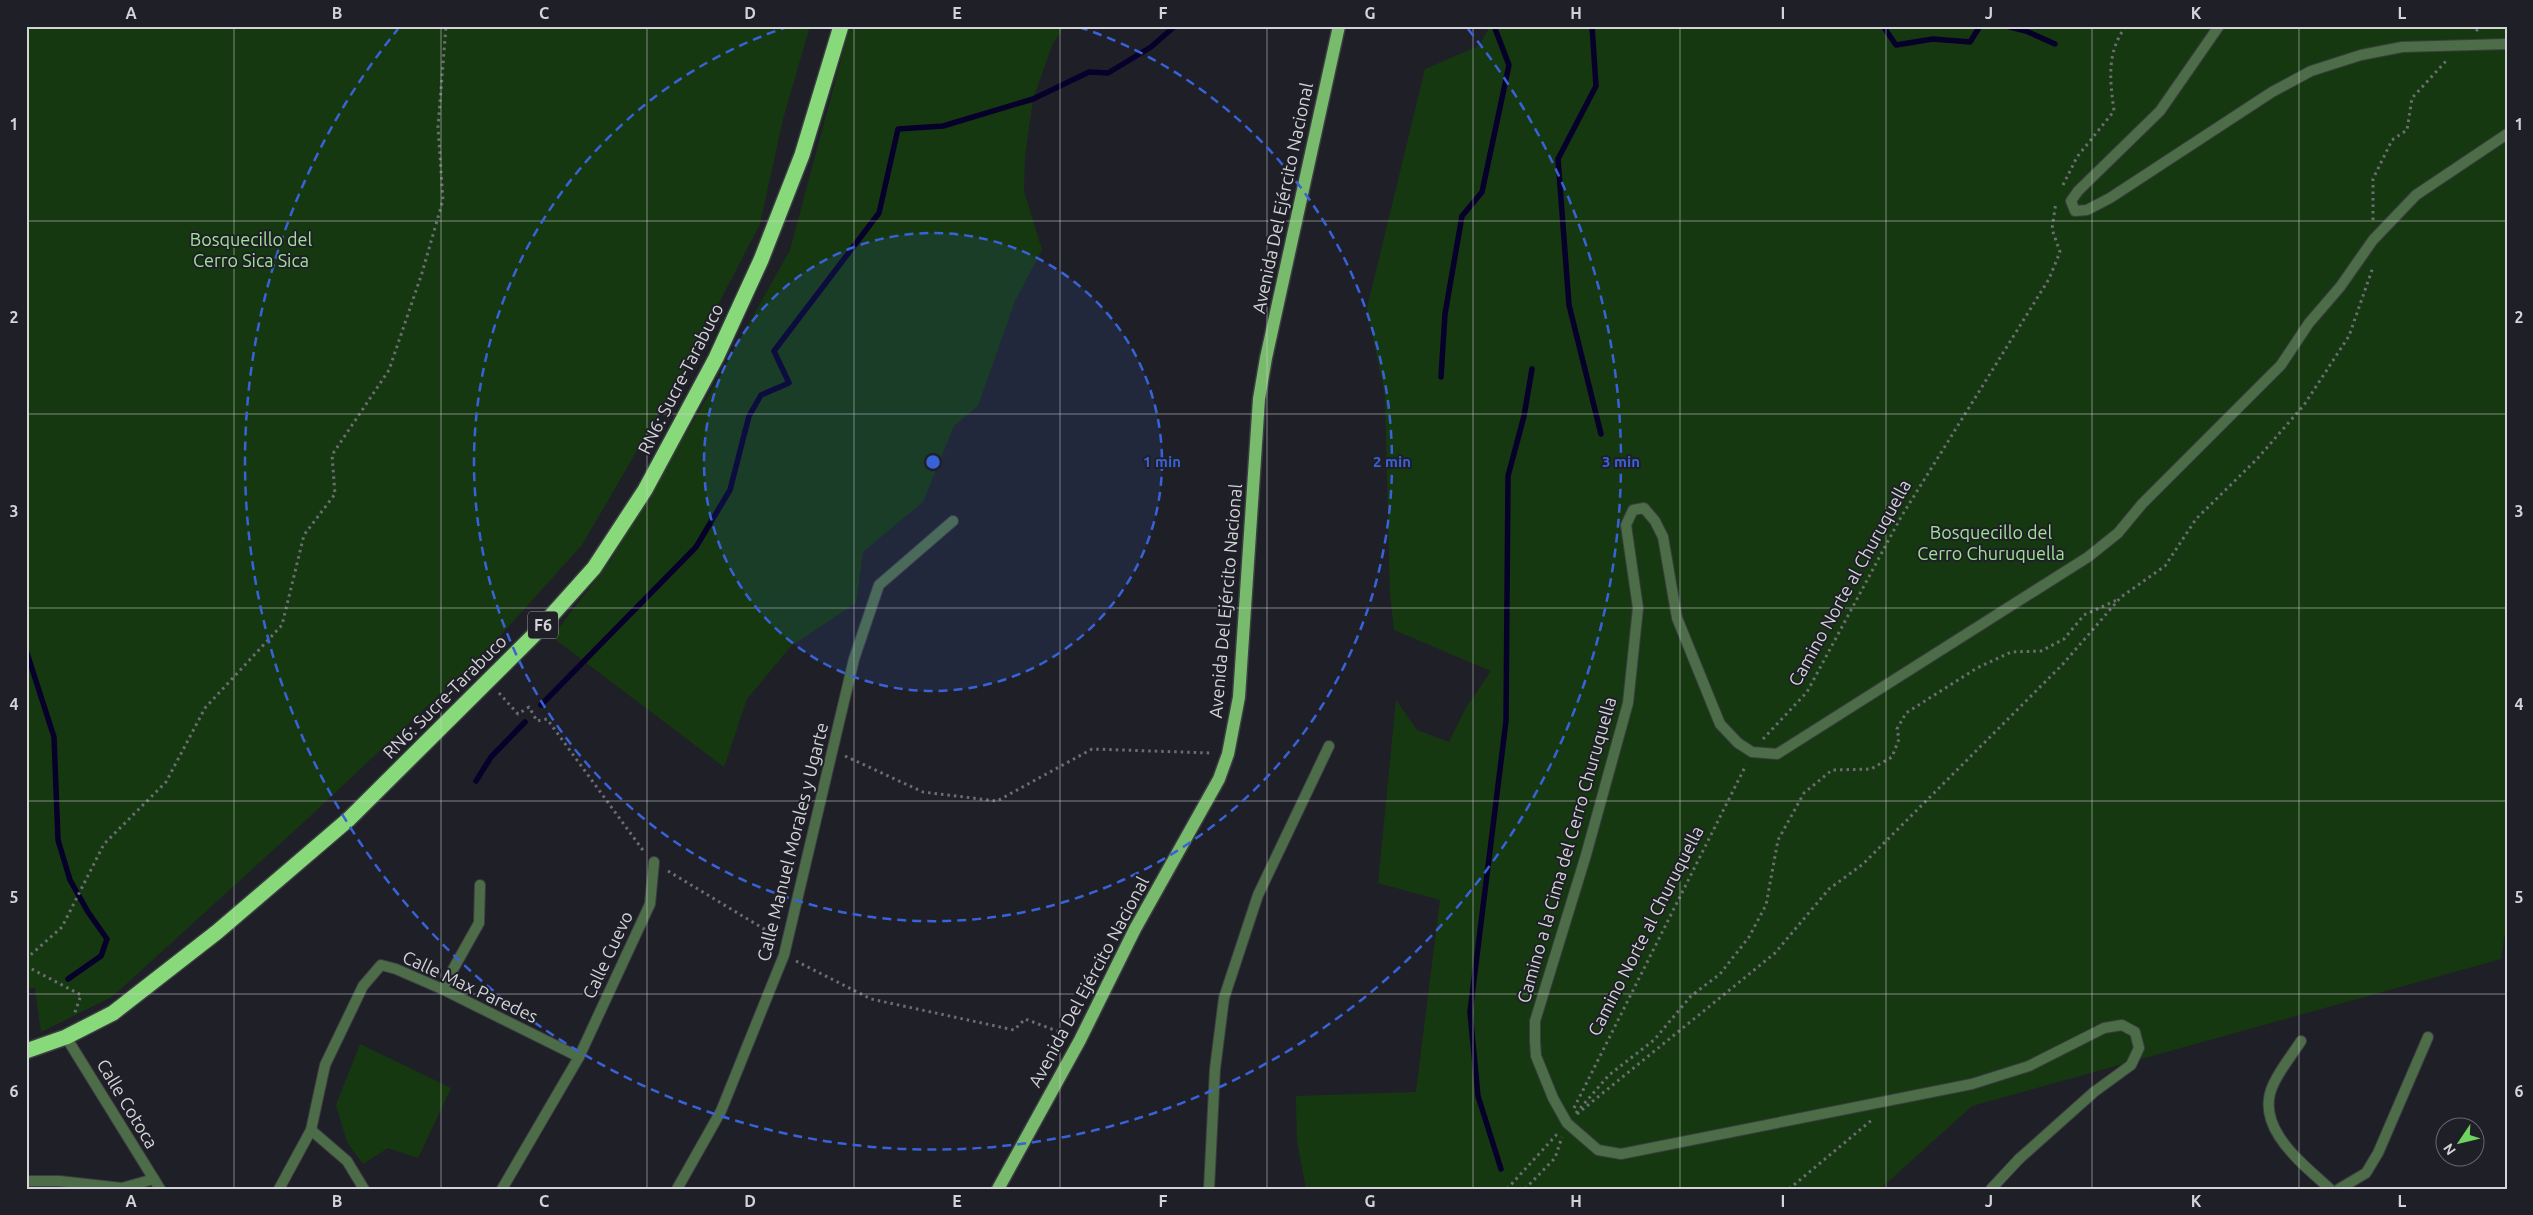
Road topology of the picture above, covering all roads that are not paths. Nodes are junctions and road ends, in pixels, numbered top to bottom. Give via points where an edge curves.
1 (841, 26) edge
2 (1338, 26) edge
3 (2219, 26) edge
4 (2507, 44) edge
5 (2507, 134) edge
6 (953, 521) dead end
7 (1329, 746) dead end
8 (654, 862) road end
9 (480, 885) dead end
10 (442, 989) junction
11 (66, 1036) junction
12 (2428, 1037) dead end
13 (2301, 1041) dead end
14 (26, 1050) edge
15 (579, 1057) junction
16 (311, 1130) junction
17 (154, 1180) junction
18 (26, 1181) edge
19 (160, 1189) edge
20 (278, 1189) edge
21 (364, 1189) edge
22 (502, 1189) edge
23 (677, 1189) edge
24 (998, 1189) edge
25 (1209, 1189) edge
26 (1991, 1189) edge
27 (2330, 1189) edge
28 (2339, 1189) edge

1 - 11 highway, RN6: Sucre-Tarabuco / F6 via 802,154 761,260 716,358 645,490 594,568 534,635 349,819 217,932 113,1013
2 - 24 main road, Avenida Del Ejército Nacional via 1259,398 1239,697 1228,754 1219,779
3 - 4 street via 2160,111 2078,191 2071,200 2075,211 2087,210 2110,198 2272,92 2311,71 2361,55 2402,47
5 - 26 street, Camino a la Cima del Cerro Churuquella via 2416,195 2373,240 2281,364 2110,539 2088,557 1777,754 1752,752 1720,724 1677,618 1663,537 1644,508 1633,510 1626,525 1638,608 1628,703 1535,1021 1536,1056 1552,1098 1567,1122 1598,1150 1621,1154 1972,1084 2029,1066 2104,1028 2122,1025 2135,1032 2139,1048 2131,1065 2094,1092 2019,1159
6 - 23 street, Calle Manuel Morales y Ugarte via 879,585 854,659 784,955 720,1111
7 - 25 street via 1258,895 1224,998 1215,1069
8 - 15 street, Calle Cuevo via 650,904
9 - 10 street via 479,923
10 - 15 street, Calle Max Paredes
10 - 16 street, Calle Max Paredes via 381,965 363,986 325,1065
11 - 14 highway, RN6: Sucre-Tarabuco / F6
11 - 17 street, Calle Cotoca
12 - 28 street via 2378,1153 2366,1173
13 - 27 street via 2273,1084 2267,1108 2284,1146
15 - 22 street, Calle Cuevo
16 - 20 street, Calle Max Paredes
16 - 21 street via 347,1161
17 - 18 street via 122,1188
17 - 19 street, Calle Cotoca

